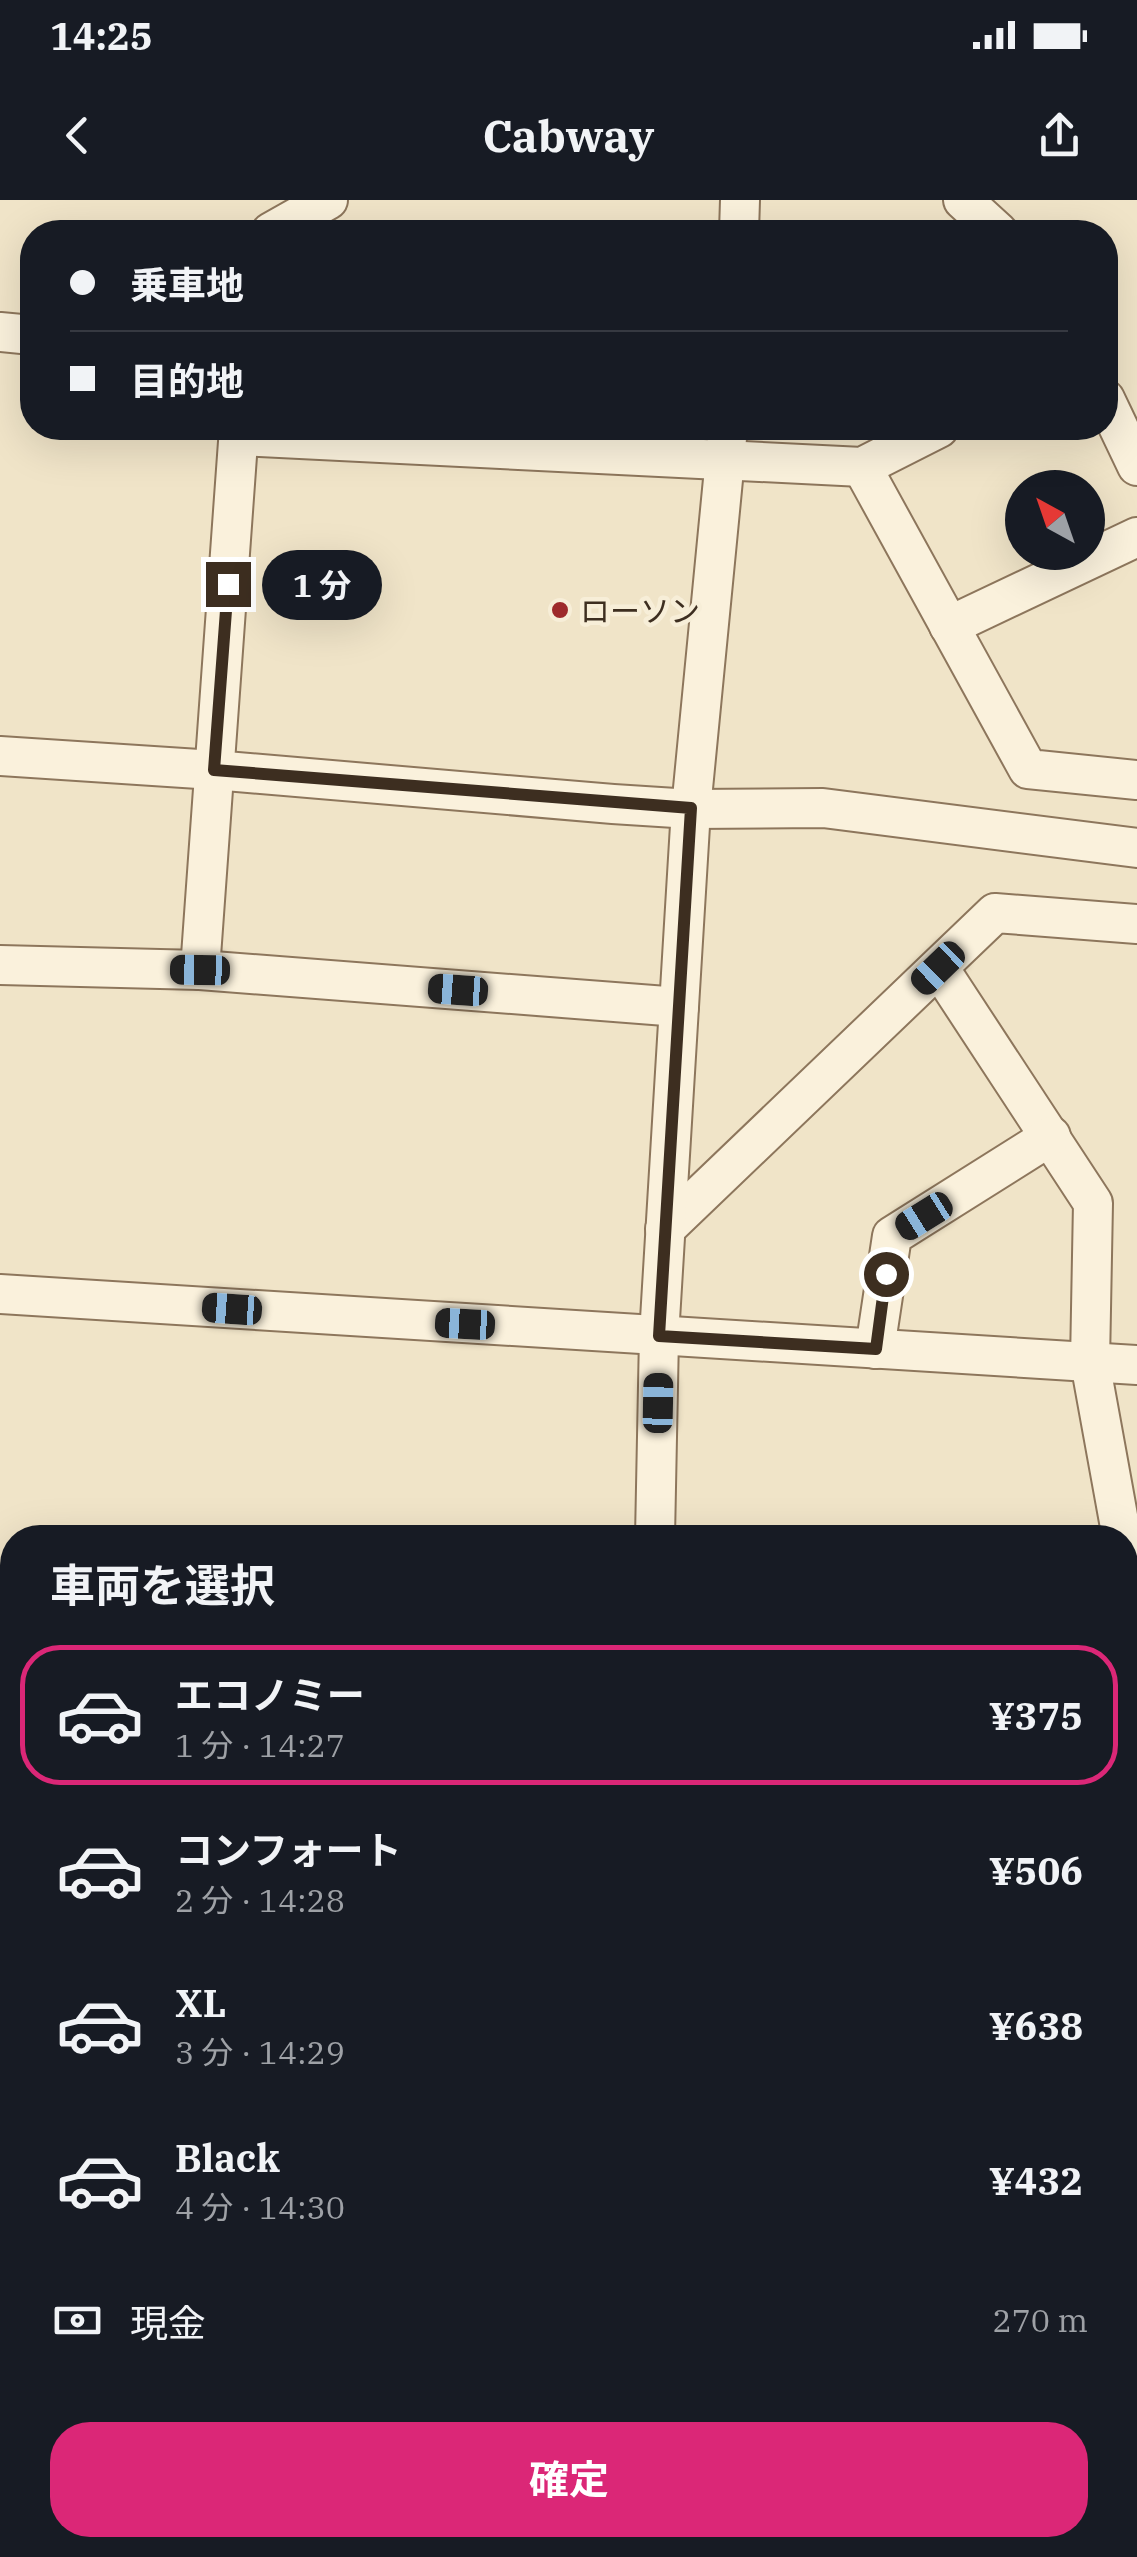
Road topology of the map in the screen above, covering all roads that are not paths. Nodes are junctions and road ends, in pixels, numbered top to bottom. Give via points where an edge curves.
1 (328, 200) edge
2 (963, 200) edge
3 (292, 220) edge
4 (985, 220) edge
5 (1118, 426) edge
6 (238, 440) edge
7 (565, 440) edge
8 (915, 440) edge
9 (728, 444) edge
10 (862, 466) junction
11 (1137, 466) edge
12 (1137, 536) edge
13 (949, 626) junction
14 (0, 756) edge
15 (214, 770) junction
16 (1137, 780) edge
17 (691, 808) junction
18 (1137, 848) edge
19 (1137, 924) edge
20 (0, 965) edge
21 (938, 968) junction
22 (200, 970) junction
23 (678, 1007) junction
24 (1050, 1136) junction
25 (666, 1229) junction
26 (0, 1294) edge
27 (659, 1336) junction
28 (876, 1349) junction
29 (1090, 1362) junction
30 (1137, 1365) edge
31 (656, 1525) edge
32 (1120, 1525) edge

1 - 3 street
2 - 4 street
5 - 11 street
6 - 15 street
7 - 9 street
8 - 10 street
9 - 10 street
9 - 17 street
10 - 13 street
12 - 13 street
13 - 16 street via 1028,769
14 - 15 street
15 - 17 street
15 - 22 street
17 - 18 street via 823,808
17 - 23 street
19 - 21 street via 996,913
20 - 22 street
21 - 24 street
21 - 25 street
22 - 23 street
23 - 25 street
24 - 28 street via 892,1236
24 - 29 street via 1093,1202
25 - 27 street
26 - 27 street
27 - 28 street
27 - 31 street
28 - 29 street
29 - 30 street
29 - 32 street

